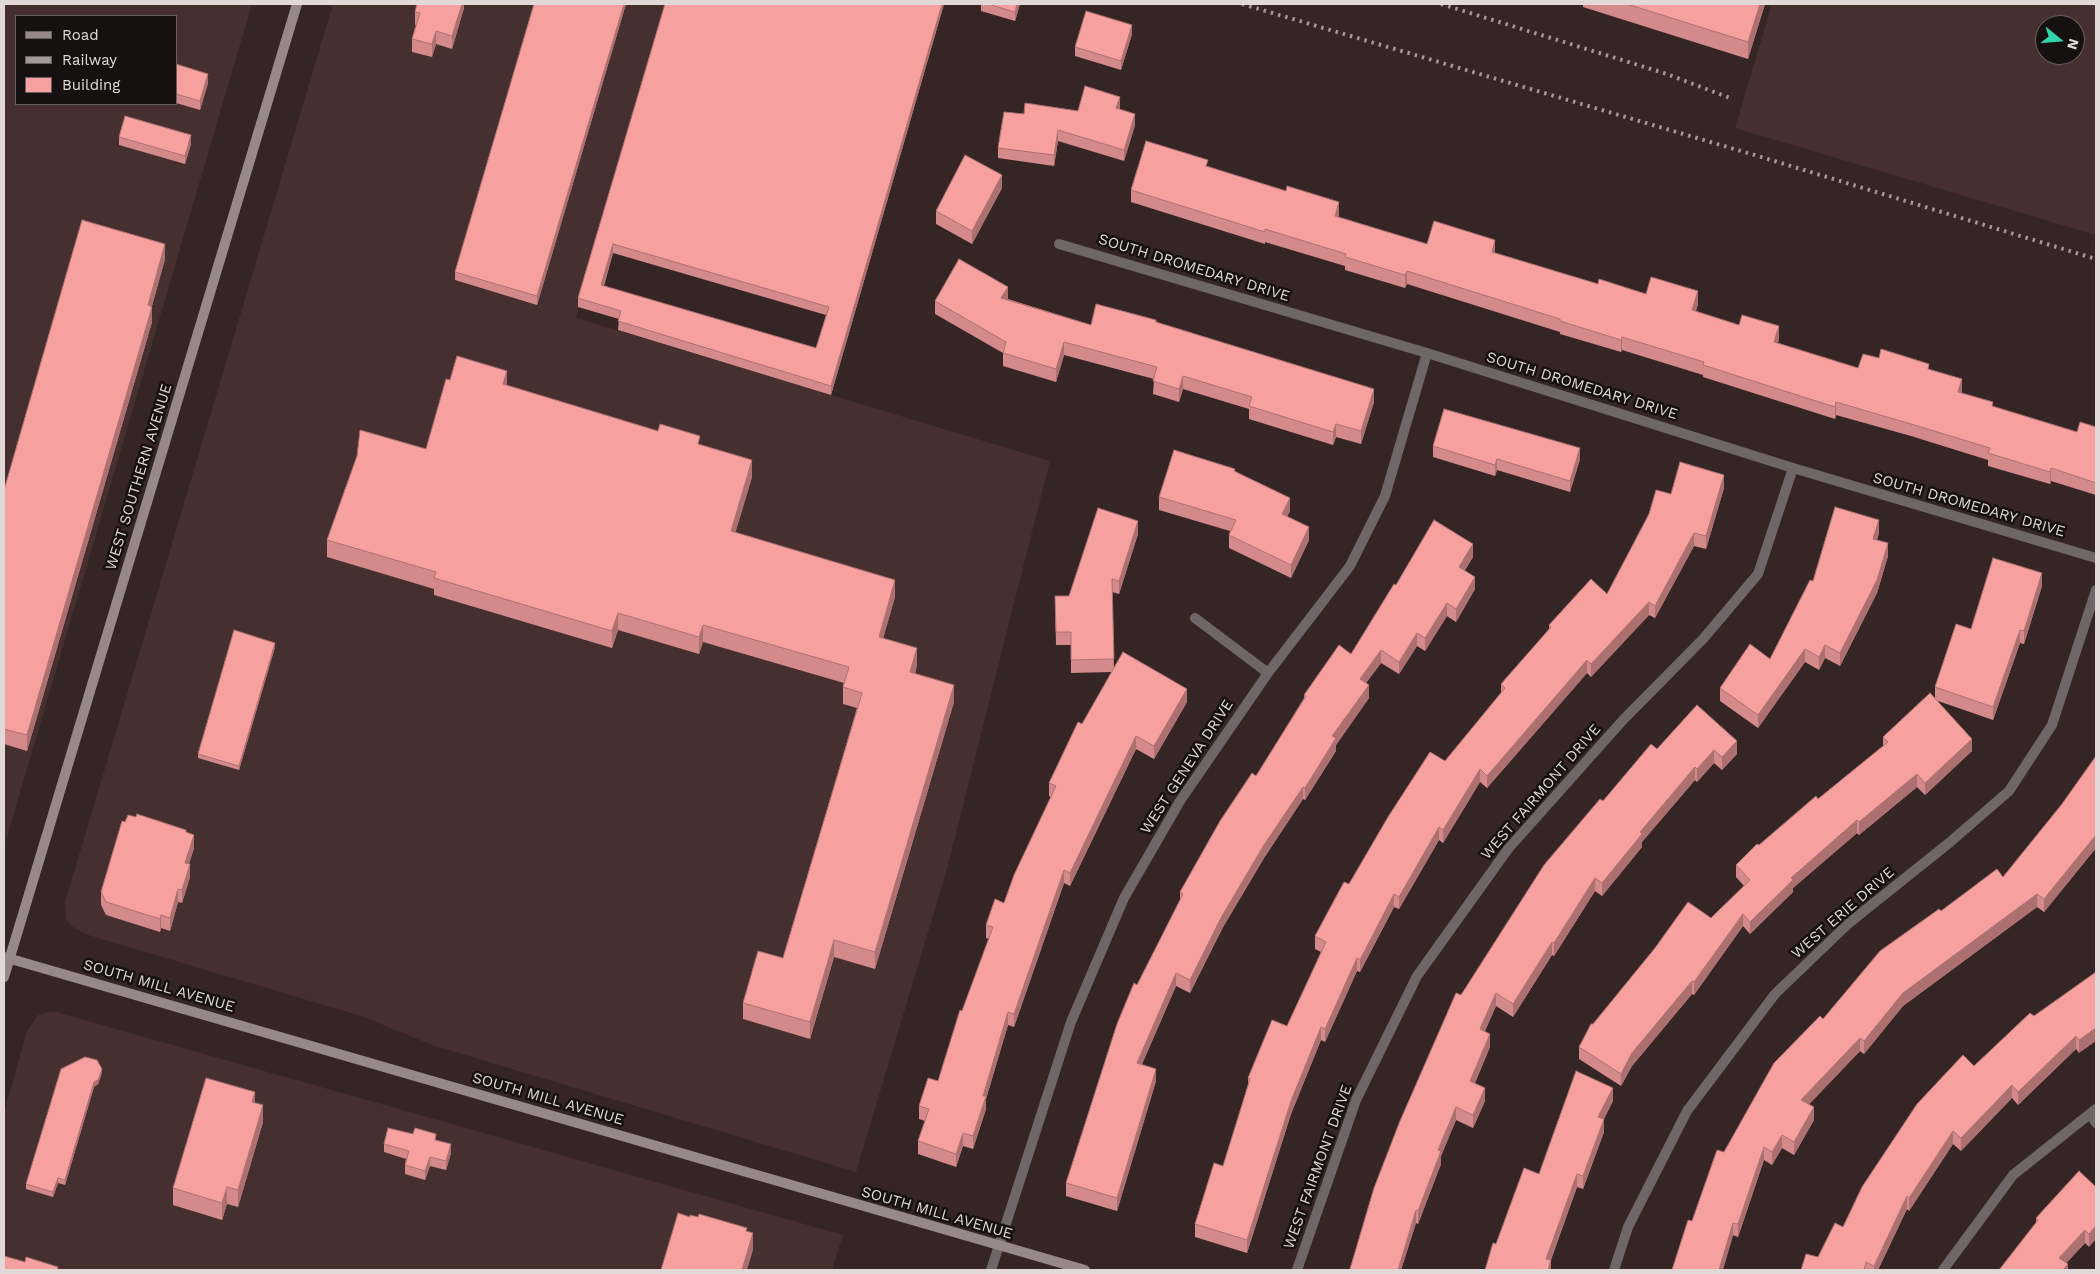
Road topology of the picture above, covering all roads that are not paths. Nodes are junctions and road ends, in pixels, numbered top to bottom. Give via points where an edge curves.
1 (298, 4) edge
2 (1059, 244) dead end
3 (1427, 353) junction
4 (1793, 468) junction
5 (2096, 558) edge
6 (2096, 590) edge
7 (1195, 618) dead end
8 (1268, 673) junction
9 (6, 958) edge
10 (4, 977) edge
11 (2094, 1115) edge
12 (998, 1246) junction
13 (991, 1270) edge
14 (1085, 1270) edge
15 (1297, 1270) edge
16 (1614, 1270) edge
17 (1943, 1270) edge

1 - 9 main road, WEST SOUTHERN AVENUE
2 - 3 street, SOUTH DROMEDARY DRIVE
3 - 4 street, SOUTH DROMEDARY DRIVE
3 - 8 street, WEST GENEVA DRIVE via 1385,496 1350,566
4 - 5 street, SOUTH DROMEDARY DRIVE
4 - 15 street, WEST FAIRMONT DRIVE via 1758,574 1703,639 1623,720 1508,849 1417,976 1356,1100
6 - 16 street, WEST ERIE DRIVE via 2052,725 2009,791 1849,924 1775,994 1687,1111 1628,1227
7 - 8 street
8 - 12 street, WEST GENEVA DRIVE via 1180,801 1124,898 1072,1022
9 - 10 main road, WEST SOUTHERN AVENUE
9 - 12 main road, SOUTH MILL AVENUE
11 - 17 street via 2013,1175
12 - 13 street, WEST GENEVA DRIVE
12 - 14 main road, SOUTH MILL AVENUE

